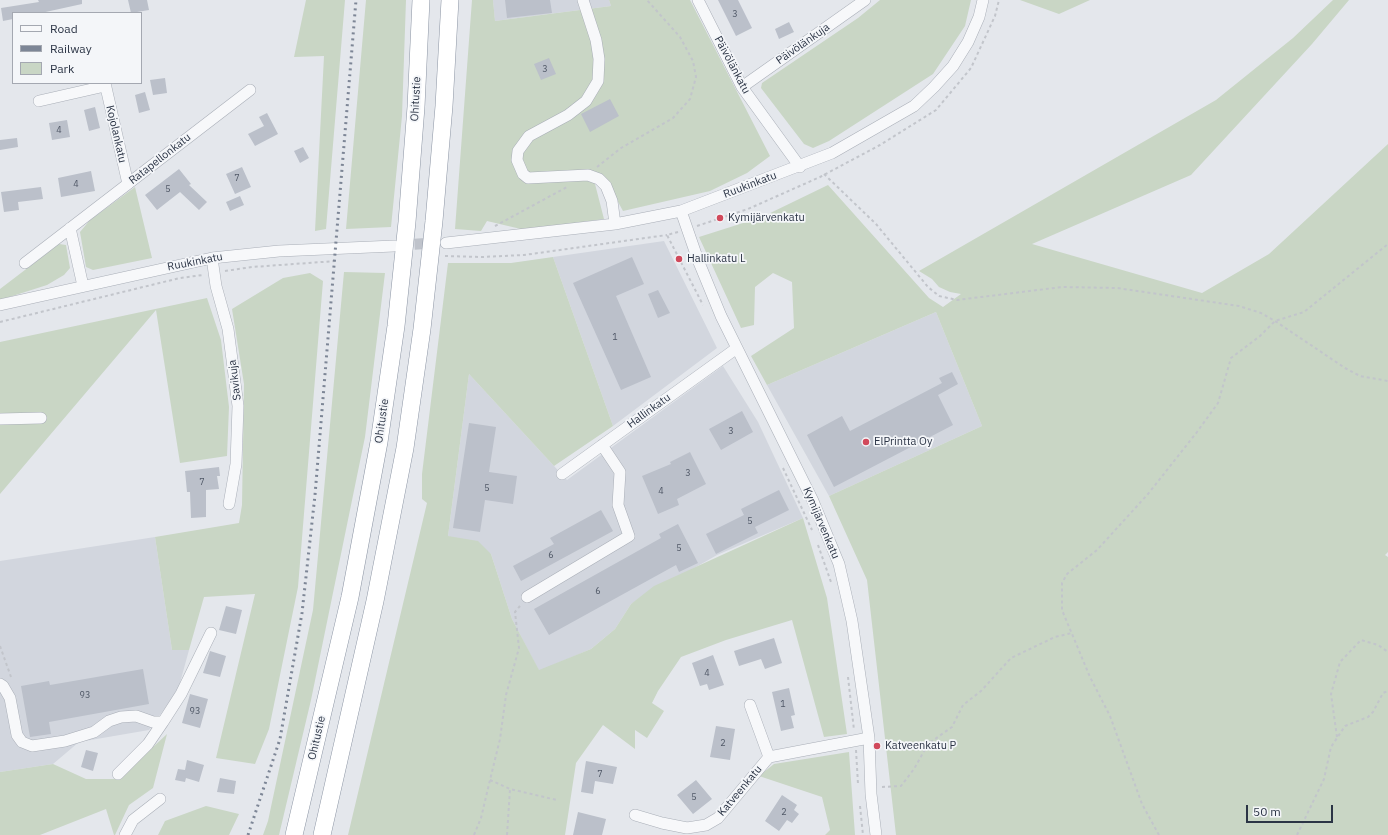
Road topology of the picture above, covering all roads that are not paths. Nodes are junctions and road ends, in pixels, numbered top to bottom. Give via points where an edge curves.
1 (421, 0) edge
2 (450, 0) edge
3 (583, 0) edge
4 (698, 0) edge
5 (864, 0) edge
6 (983, 0) edge
7 (105, 85) edge
8 (742, 87) junction
9 (250, 90) dead end
10 (39, 101) dead end
11 (800, 167) junction
12 (128, 184) junction
13 (681, 211) junction
14 (615, 224) junction
15 (70, 228) junction
16 (446, 243) tunnel mouth
17 (394, 246) tunnel mouth
18 (212, 258) junction
19 (25, 263) dead end
20 (83, 286) junction
21 (0, 306) edge
22 (737, 348) junction
23 (41, 418) dead end
24 (0, 419) edge
25 (602, 445) junction
26 (562, 474) dead end
27 (229, 504) dead end
28 (527, 597) road end
29 (211, 633) dead end
30 (0, 684) edge
31 (750, 704) dead end
32 (163, 722) junction
33 (869, 738) junction
34 (769, 757) junction
35 (118, 774) dead end
36 (160, 799) dead end
37 (635, 815) dead end
38 (125, 835) edge
39 (294, 835) edge
40 (322, 835) edge
41 (876, 835) edge

1 - 39 highway, Ohitustie via 407,222 396,326 379,442 350,597
2 - 40 highway via 434,221 405,448 373,608
3 - 14 street via 596,40 599,59 598,81 586,101 568,115 530,136 518,151 516,160 528,178 588,175 599,179 606,186 612,200
4 - 8 street, Päivölänkatu
5 - 8 street, Päivölänkuja
6 - 11 street, Ruukinkatu via 968,42 953,66 914,106 832,153
7 - 10 street
7 - 12 street, Kojolankatu
8 - 11 street, Päivölänkatu
9 - 12 street, Ratapellonkatu
11 - 13 street, Ruukinkatu
12 - 15 street, Ratapellonkatu
13 - 14 street, Ruukinkatu
13 - 22 street, Kymijärvenkatu via 686,230
14 - 16 street, Ruukinkatu
15 - 19 street, Ratapellonkatu
15 - 20 street
17 - 18 street, Ruukinkatu via 279,251
18 - 20 street, Ruukinkatu
18 - 27 street, Savikuja via 213,273 228,329 238,406 236,464
20 - 21 street, Ruukinkatu
22 - 25 street, Hallinkatu
22 - 33 street, Kymijärvenkatu via 813,501 839,564 852,621
23 - 24 street
25 - 26 street, Hallinkatu
25 - 28 street via 620,472 618,505 629,536
29 - 32 street via 181,694
30 - 32 street via 10,698 17,735 22,742 32,746 65,741 94,732 109,721 121,717 136,716 153,722
31 - 34 street
32 - 35 street via 148,744
33 - 34 street, Katveenkatu
33 - 41 street, Kymijärvenkatu via 871,794
34 - 37 street, Katveenkatu via 718,818 706,825 687,828
36 - 38 street via 133,820

